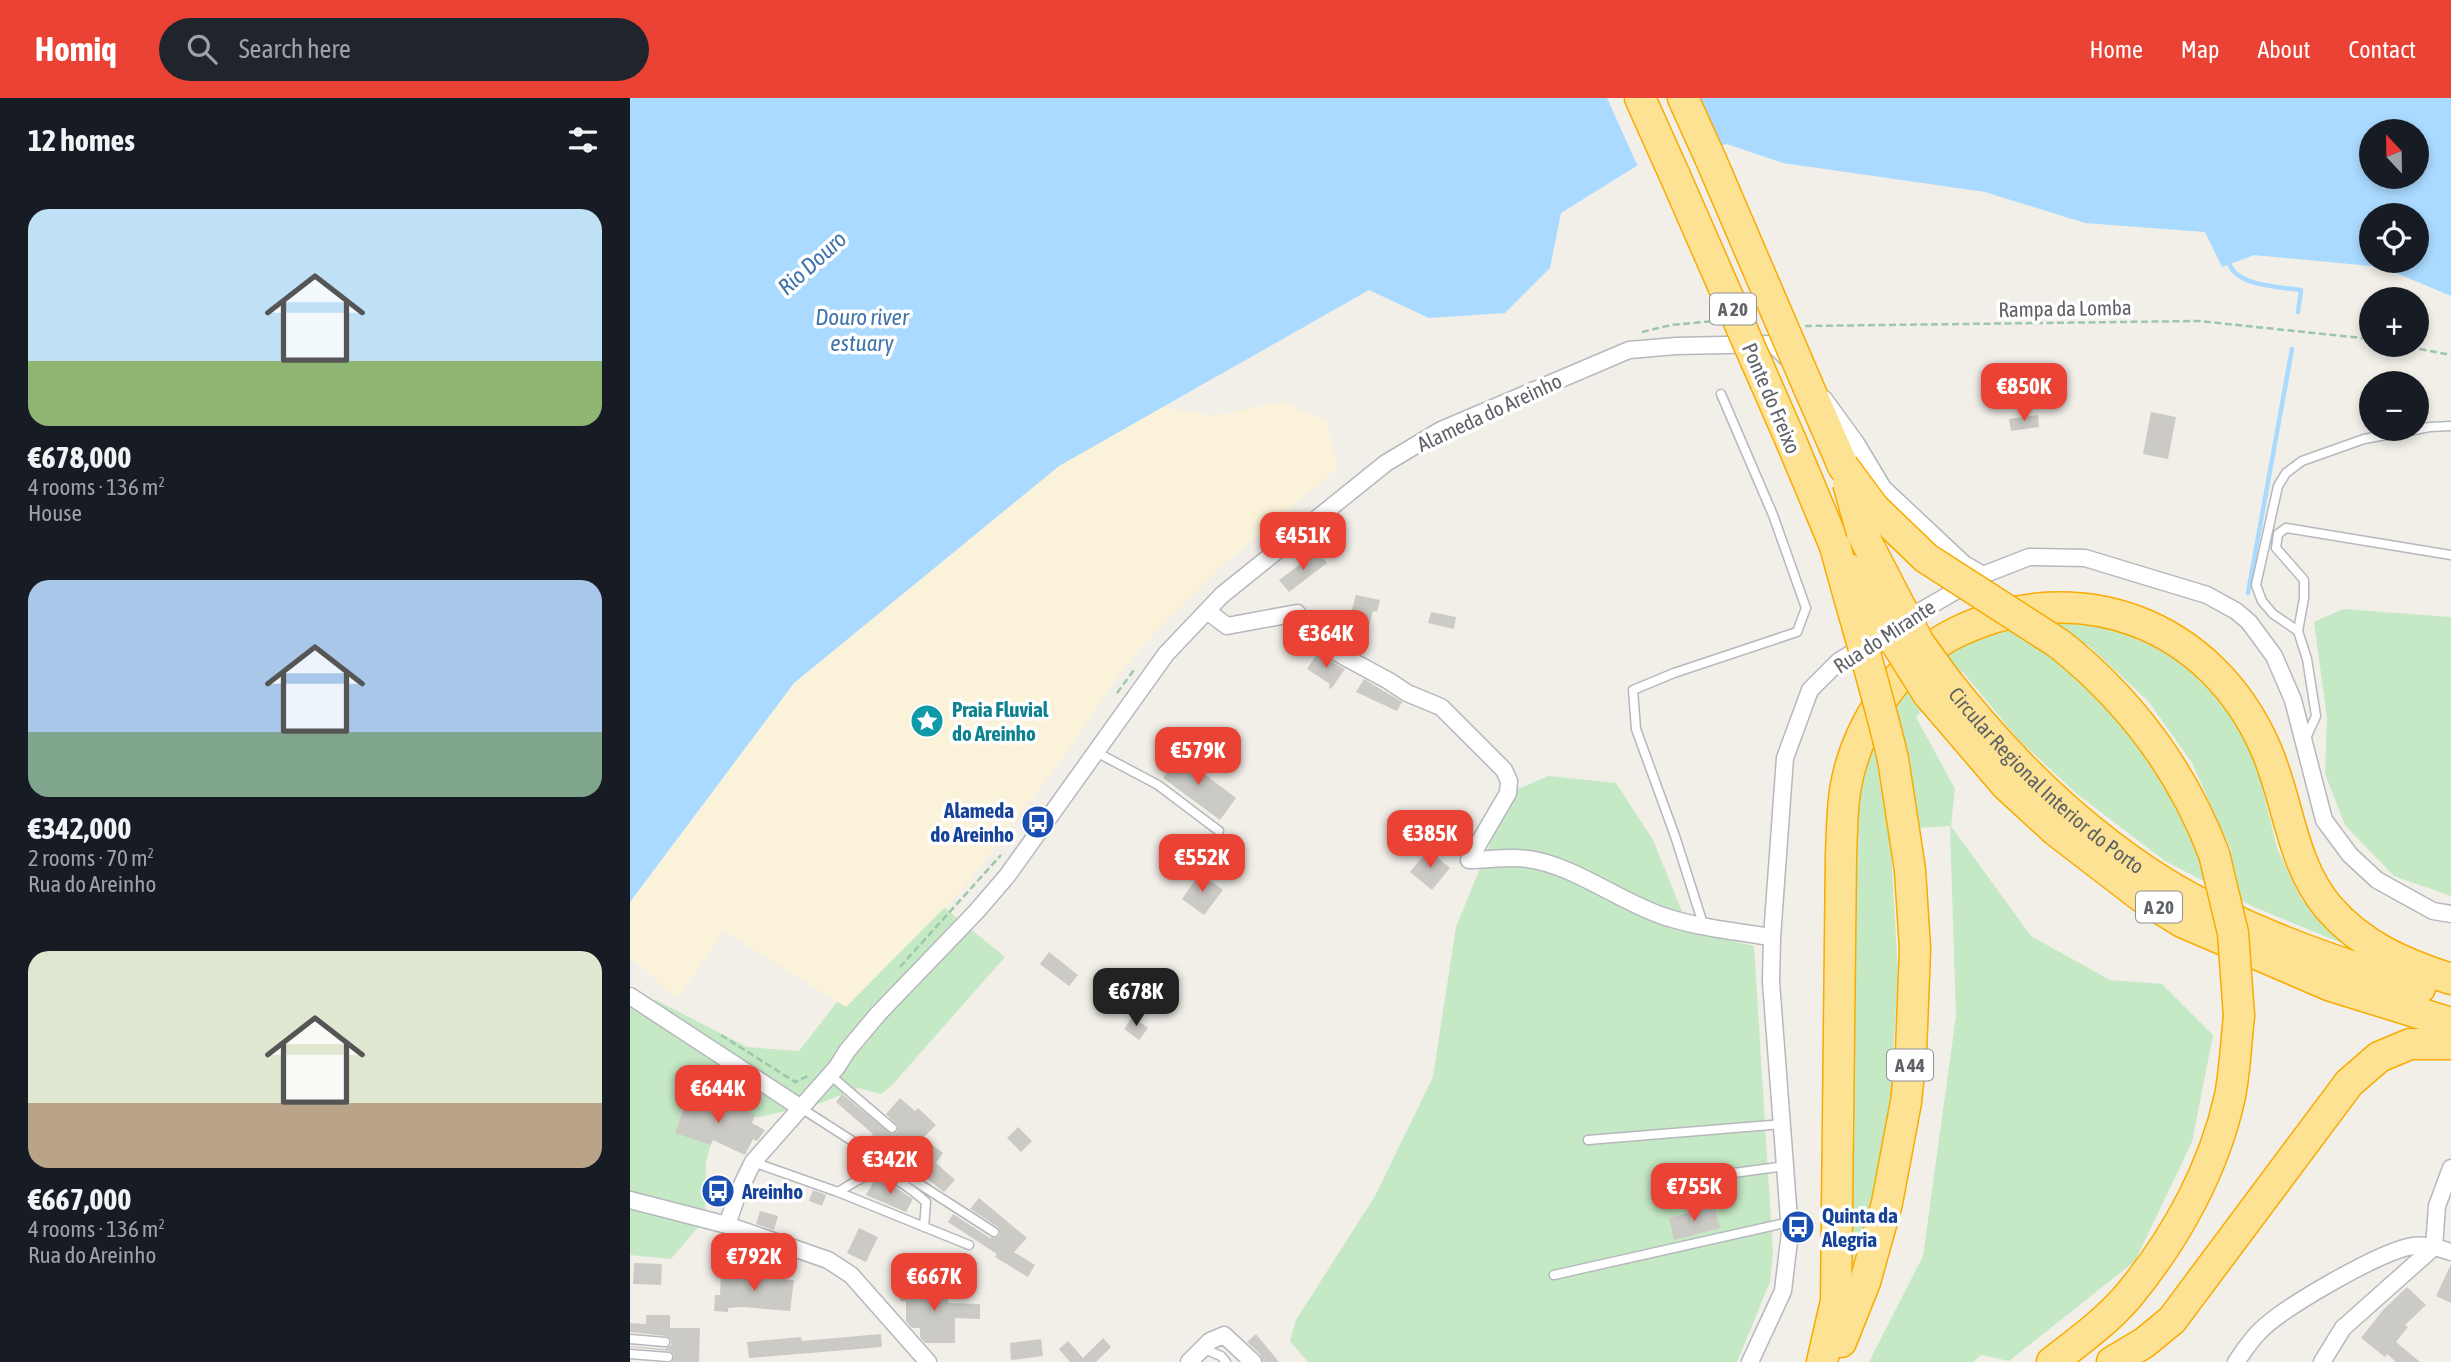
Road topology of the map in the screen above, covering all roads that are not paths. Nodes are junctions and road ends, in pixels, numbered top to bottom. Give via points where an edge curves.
1 (1640, 98) edge
2 (1683, 98) edge
3 (1721, 394) dead end
4 (2451, 426) edge
5 (1843, 466) junction
6 (1835, 546) junction
7 (2451, 555) edge
8 (1983, 575) junction
9 (1207, 611) junction
10 (2298, 631) junction
11 (1937, 687) junction
12 (2304, 741) junction
13 (1096, 751) junction
14 (1219, 831) dead end
15 (2451, 914) edge
16 (1704, 927) junction
17 (1772, 937) junction
18 (2451, 979) edge
19 (630, 996) edge
20 (2451, 997) edge
21 (2451, 1023) edge
22 (2451, 1044) edge
23 (830, 1075) junction
24 (801, 1108) junction
25 (1782, 1124) junction
26 (892, 1128) dead end
27 (1588, 1140) dead end
28 (753, 1162) junction
29 (1785, 1166) junction
30 (2451, 1168) edge
31 (1711, 1176) dead end
32 (838, 1192) junction
33 (630, 1200) edge
34 (1789, 1222) junction
35 (727, 1225) junction
36 (924, 1227) junction
37 (994, 1232) dead end
38 (969, 1245) dead end
39 (2434, 1247) junction
40 (2451, 1251) edge
41 (1554, 1275) dead end
42 (630, 1339) edge
43 (665, 1342) dead end
44 (1202, 1348) junction
45 (630, 1354) edge
46 (668, 1357) dead end
47 (928, 1362) edge
48 (1189, 1362) edge
49 (1226, 1362) edge
50 (1253, 1362) edge
51 (1750, 1362) edge
52 (1822, 1362) edge
53 (1833, 1362) edge
54 (2052, 1362) edge
55 (2112, 1362) edge
56 (2236, 1362) edge
57 (2322, 1362) edge

1 - 6 highway, Ponte do Freixo / A 20, bridge
2 - 5 highway, Ponte do Freixo / A 20, bridge
3 - 16 lane via 1773,515 1806,608 1797,632 1633,690 1636,729
4 - 10 lane via 2364,439 2302,461 2286,473 2278,486 2256,586 2267,608
5 - 11 highway, Circular Regional Interior do Porto / A 20, bridge via 1862,533
5 - 54 highway, bridge via 1874,508 1926,558 2058,643 2100,678 2146,728 2179,777 2214,854 2233,933 2239,1016 2230,1095 2200,1185 2181,1222 2129,1295
6 - 11 highway, Circular Regional Interior do Porto / A 20, bridge
6 - 53 highway, A 44, bridge via 1893,759 1910,870 1915,949 1906,1102 1887,1203 1865,1282
7 - 10 lane via 2286,528 2278,534 2276,548 2304,580
8 - 9 street, Alameda do Areinho via 1964,565 1883,488 1831,405 1773,344 1676,346 1629,350 1441,430 1386,463
8 - 12 street, Rua do Mirante via 2029,557 2085,558 2207,595 2249,622 2274,656
8 - 17 street, Rua do Mirante via 1839,660 1810,690 1785,758
9 - 13 street, Alameda do Areinho via 1166,654
9 - 16 street via 1227,626 1297,614 1319,643 1441,708 1504,770 1509,781 1508,793 1469,860 1529,859 1574,873 1665,917
10 - 12 lane via 2316,716
11 - 20 highway, Circular Regional Interior do Porto / A 20 via 2073,816 2160,880 2267,933 2345,964
11 - 21 highway, Circular Regional Interior do Porto / A 20 via 2006,785 2056,831 2142,897 2182,922 2331,986
12 - 15 street, Rua do Mirante via 2324,820 2350,855 2377,880 2433,911
13 - 14 lane via 1158,785
13 - 23 street, Alameda do Areinho via 1007,876 878,1014
16 - 17 street
17 - 25 street, Rua do Mirante
18 - 52 highway via 2380,951 2329,908 2293,841 2266,749 2244,706 2215,670 2176,639 2119,614 2076,606 2015,611 1948,636 1892,686 1866,726 1844,792 1836,1301
19 - 24 street
22 - 55 highway via 2410,1044 2379,1057 2349,1083 2172,1320
23 - 24 street, Alameda do Areinho
23 - 26 lane
24 - 28 street, Alameda do Areinho
24 - 37 lane
25 - 27 lane
25 - 29 street, Rua do Mirante
28 - 32 lane
28 - 35 street, Alameda do Areinho
29 - 31 lane
29 - 34 street, Rua do Mirante
30 - 39 street via 2437,1206
32 - 36 lane
32 - 36 lane via 879,1174 910,1187 926,1202
33 - 35 street
34 - 41 lane
34 - 51 street, Rua do Mirante via 1783,1291
35 - 47 street via 828,1260 851,1275
36 - 38 lane
39 - 40 street
39 - 56 street via 2410,1246 2371,1262 2284,1311 2259,1332
39 - 57 street via 2343,1328
42 - 43 lane
44 - 48 street
44 - 49 lane
44 - 50 street via 1224,1335
45 - 46 lane

